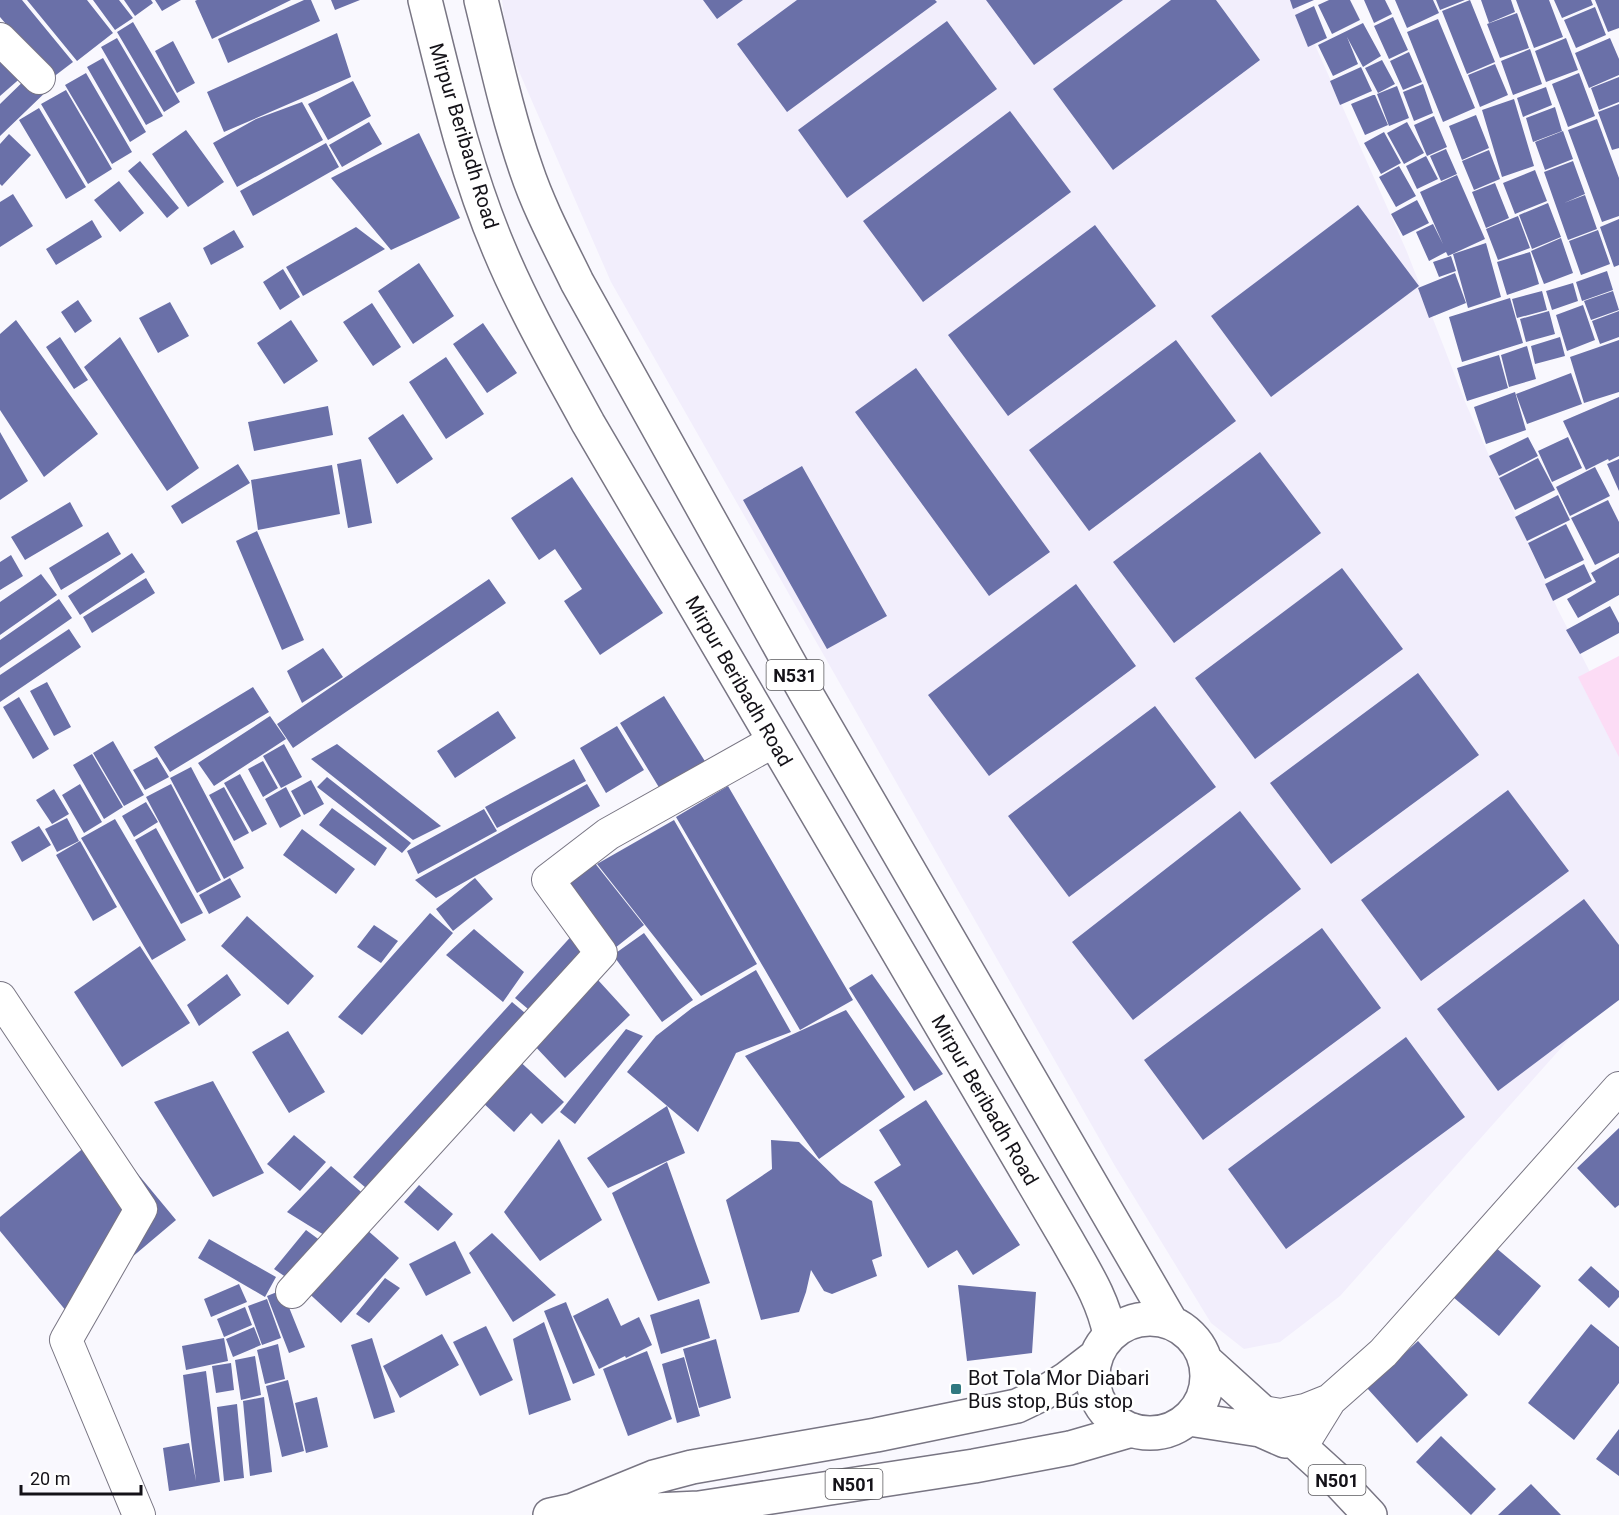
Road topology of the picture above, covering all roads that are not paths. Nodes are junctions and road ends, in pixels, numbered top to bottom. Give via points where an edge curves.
1 (425, 0) edge
2 (481, 0) edge
3 (0, 39) edge
4 (39, 78) dead end
5 (774, 741) junction
6 (0, 998) edge
7 (1619, 1088) edge
8 (292, 1292) dead end
9 (1171, 1322) junction
10 (1103, 1346) junction
11 (1206, 1361) junction
12 (1330, 1400) junction
13 (1262, 1412) junction
14 (1189, 1419) junction
15 (1132, 1430) junction
16 (1300, 1447) junction
17 (561, 1512) edge
18 (139, 1515) edge
19 (1370, 1515) edge

1 - 5 highway, Mirpur Beribadh Road / N531 via 468,164 499,249 588,423
2 - 9 highway, N531 via 527,172 577,282 807,695
3 - 4 street
5 - 8 street via 608,834 548,880 601,953
5 - 10 highway, Mirpur Beribadh Road / N531 via 1100,1298 1106,1316
6 - 18 street via 141,1209 66,1340
7 - 12 street via 1383,1353
9 - 10 highway, N501 via 1136,1320 1120,1327
9 - 11 highway, N501 via 1198,1344
10 - 15 highway via 1093,1374 1096,1393 1103,1409
10 - 17 highway, N501 via 1066,1379 1017,1406 876,1436 692,1467
11 - 13 highway, N501
11 - 14 highway via 1206,1392
12 - 13 street via 1281,1415
12 - 16 street
13 - 16 highway, N501
14 - 15 highway, N501 via 1171,1430
14 - 16 highway, N501 via 1260,1430
15 - 17 highway, N501 via 1070,1448 974,1466 699,1508
16 - 19 highway, N501

